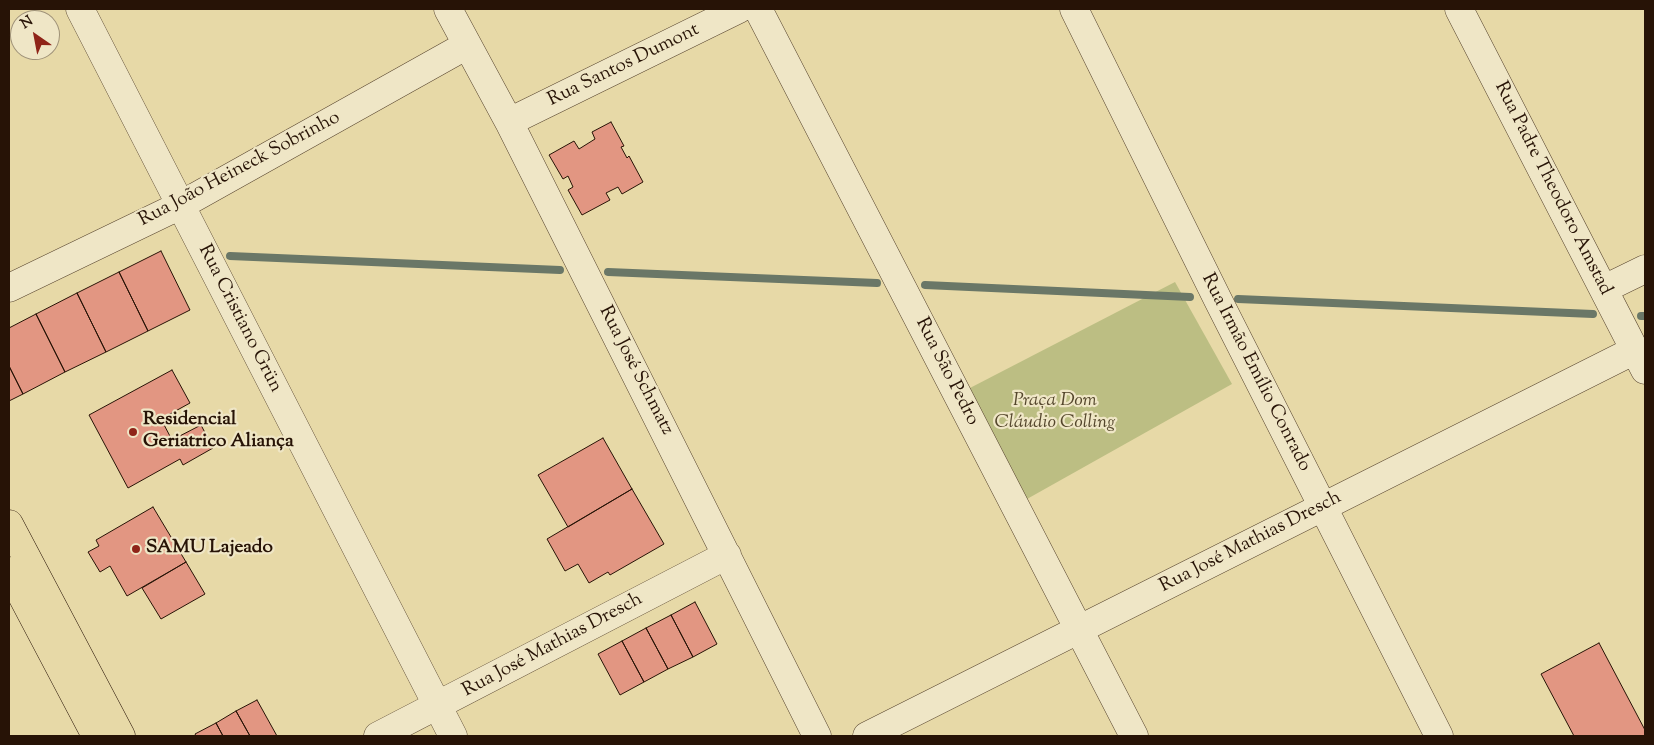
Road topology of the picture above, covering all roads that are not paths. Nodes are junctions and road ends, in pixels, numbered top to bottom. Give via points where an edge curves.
1 (80, 9) edge
2 (448, 9) edge
3 (739, 9) edge
4 (758, 9) edge
5 (1074, 9) edge
6 (1459, 9) edge
7 (467, 45) junction
8 (509, 122) junction
9 (181, 205) junction
10 (1645, 268) edge
11 (9, 288) edge
12 (1604, 289) junction
13 (1640, 360) edge
14 (1323, 507) junction
15 (9, 527) edge
16 (727, 555) junction
17 (9, 571) edge
18 (1080, 630) junction
19 (64, 651) junction
20 (437, 706) junction
21 (96, 736) edge
22 (121, 736) edge
23 (378, 736) edge
24 (453, 736) edge
25 (817, 736) edge
26 (868, 736) edge
27 (1134, 736) edge
28 (1439, 736) edge

1 - 9 street, Rua Cristiano Grün
2 - 7 street, Rua José Schmatz
3 - 8 street, Rua Santos Dumont
4 - 18 street, Rua São Pedro
5 - 14 street, Rua Irmão Emílio Conrado
6 - 12 street, Rua Padre Theodoro Amstad
7 - 8 street, Rua José Schmatz
7 - 9 street, Rua João Heineck Sobrinho
8 - 16 street, Rua José Schmatz
9 - 11 street, Rua João Heineck Sobrinho
9 - 20 street, Rua Cristiano Grün
10 - 12 street
12 - 13 street, Rua Padre Theodoro Amstad
13 - 14 street, Rua José Mathias Dresch
14 - 18 street, Rua José Mathias Dresch
14 - 28 street, Rua Irmão Emílio Conrado
15 - 19 main road
16 - 20 street, Rua José Mathias Dresch
16 - 25 street, Rua José Schmatz
17 - 19 main road
18 - 26 street, Rua José Mathias Dresch
18 - 27 street, Rua São Pedro
19 - 21 main road
19 - 22 main road
20 - 23 street, Rua José Mathias Dresch
20 - 24 street, Rua Cristiano Grün

